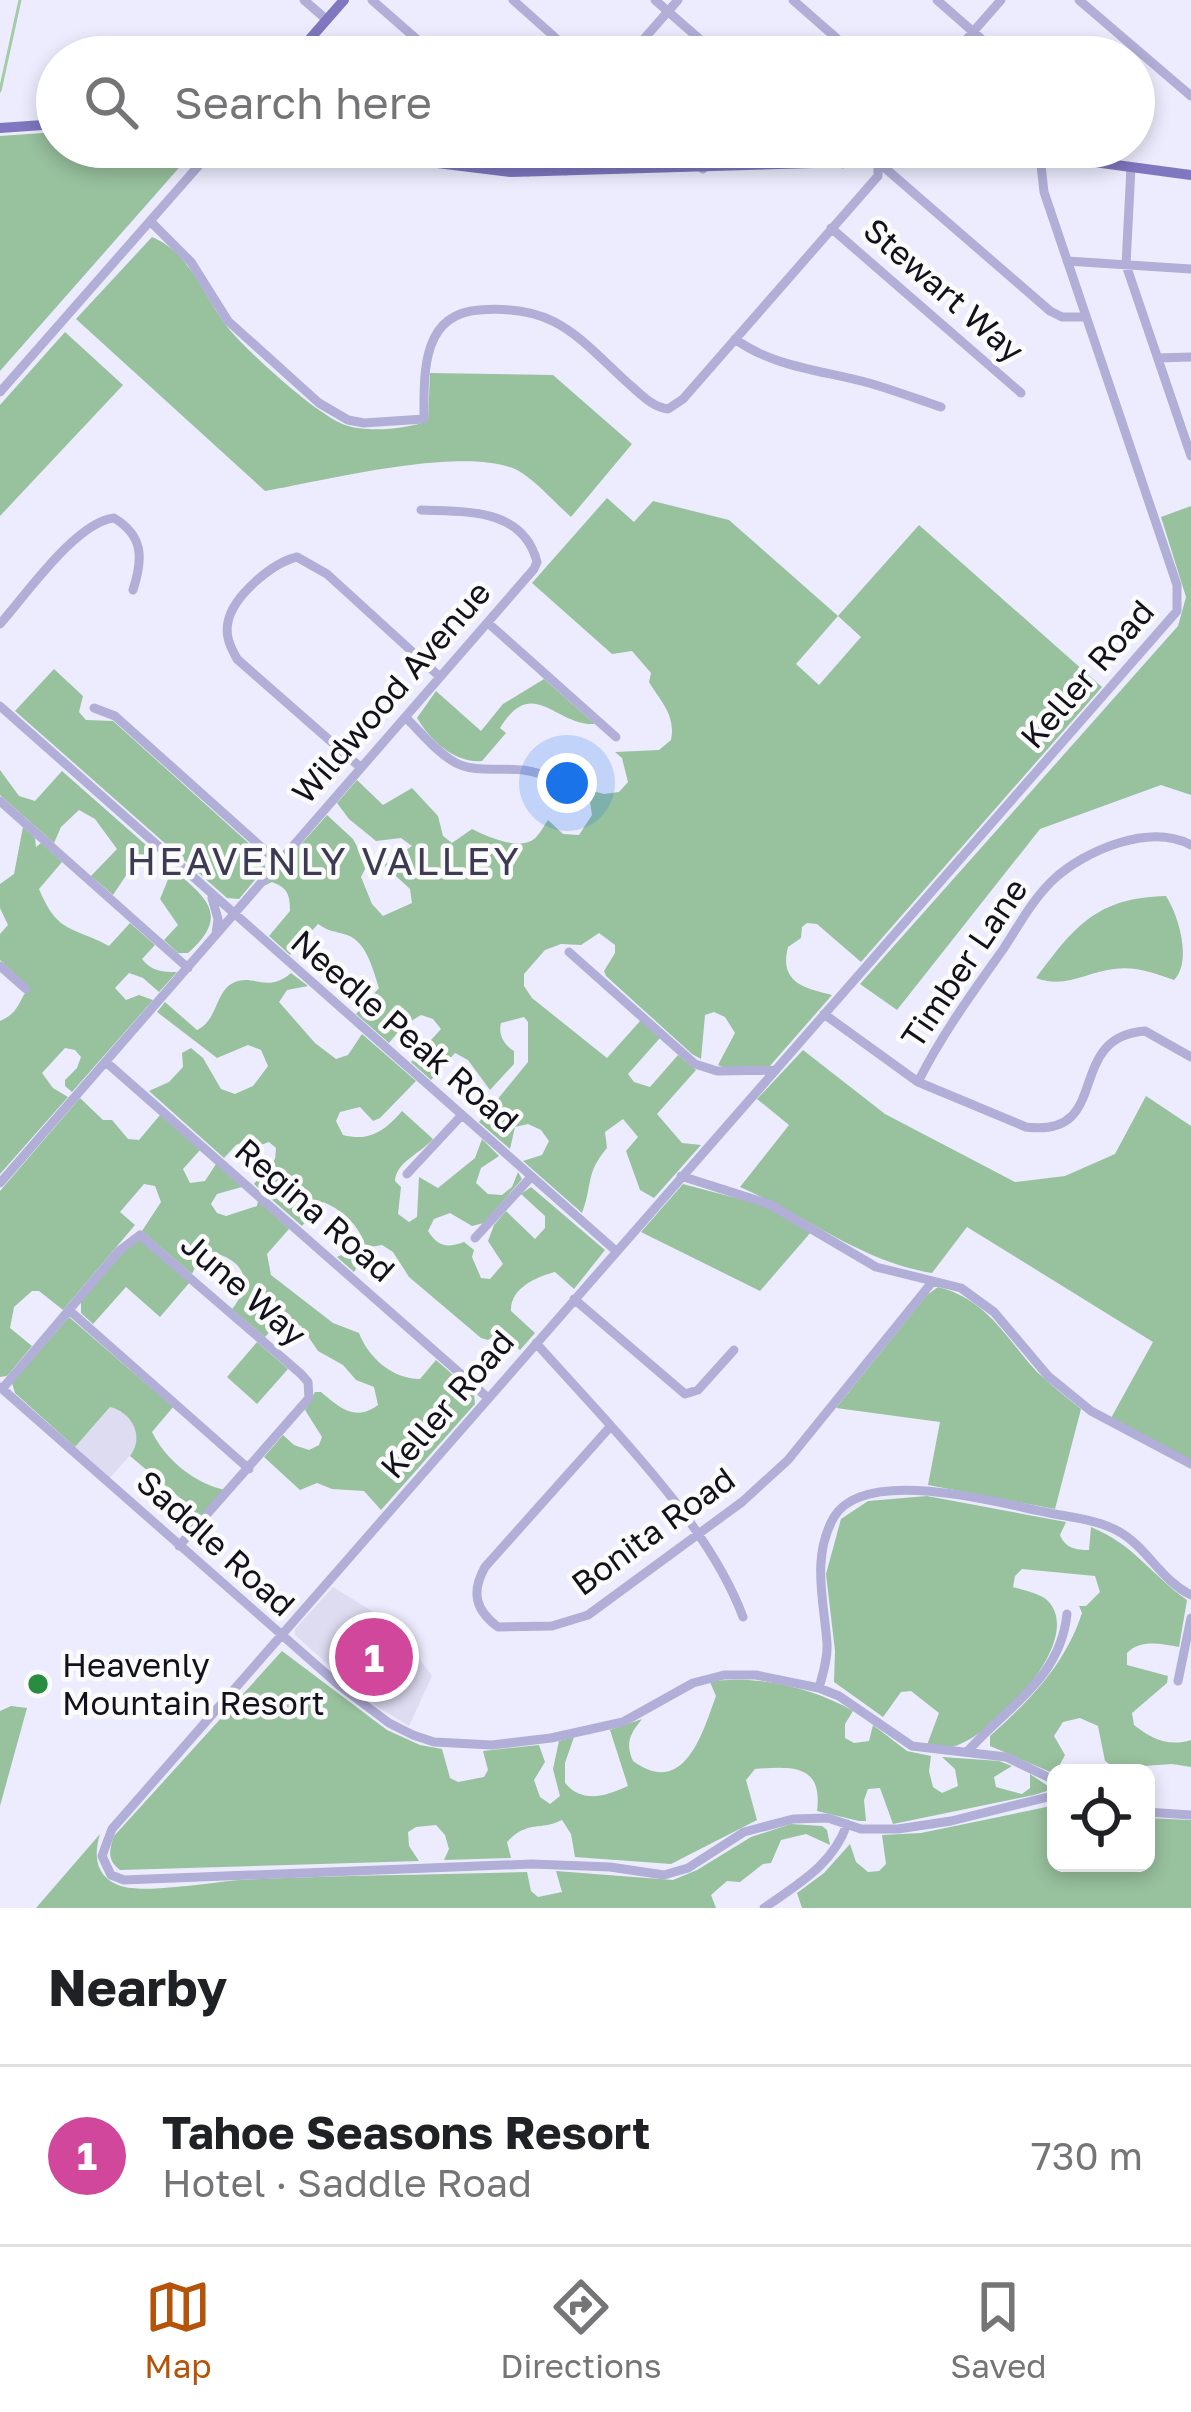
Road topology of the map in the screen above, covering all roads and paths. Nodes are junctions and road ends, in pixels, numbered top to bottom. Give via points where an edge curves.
1 (304, 0) edge
2 (344, 0) edge
3 (372, 0) edge
4 (513, 0) edge
5 (655, 0) edge
6 (677, 0) edge
7 (794, 0) edge
8 (937, 0) edge
9 (1001, 0) edge
10 (1079, 0) edge
11 (668, 11) junction
12 (327, 20) junction
13 (973, 32) junction
14 (313, 36) edge
15 (412, 36) edge
16 (553, 36) edge
17 (646, 36) edge
18 (697, 36) edge
19 (834, 36) edge
20 (969, 36) edge
21 (978, 36) edge
22 (1121, 36) edge
23 (1155, 65) edge
24 (1191, 96) edge
25 (36, 125) edge
26 (0, 128) edge
27 (197, 168) edge
28 (493, 168) edge
29 (531, 168) edge
30 (563, 168) edge
31 (731, 168) edge
32 (878, 168) edge
33 (885, 168) edge
34 (1040, 168) edge
35 (1131, 168) edge
36 (1138, 168) edge
37 (703, 169) joint
38 (566, 171) junction
39 (528, 172) junction
40 (1191, 175) edge
41 (151, 222) junction
42 (831, 228) junction
43 (1067, 261) junction
44 (1126, 265) junction
45 (1191, 268) edge
46 (1086, 317) junction
47 (735, 339) junction
48 (1191, 357) edge
49 (1158, 358) junction
50 (0, 392) edge
51 (1021, 393) dead end
52 (941, 407) dead end
53 (1191, 454) edge
54 (421, 510) dead end
55 (133, 590) dead end
56 (0, 623) edge
57 (488, 623) junction
58 (440, 677) junction
59 (0, 706) edge
60 (94, 708) dead end
61 (405, 717) junction
62 (616, 737) dead end
63 (360, 767) junction
64 (551, 779) dead end
65 (0, 801) edge
66 (1191, 845) edge
67 (278, 862) junction
68 (209, 894) junction
69 (233, 915) junction
70 (216, 935) junction
71 (569, 952) dead end
72 (0, 966) edge
73 (188, 968) junction
74 (26, 989) dead end
75 (824, 1014) junction
76 (1191, 1041) edge
77 (1187, 1054) edge
78 (106, 1062) junction
79 (776, 1070) junction
80 (918, 1082) junction
81 (461, 1116) junction
82 (407, 1174) dead end
83 (681, 1176) junction
84 (531, 1178) junction
85 (0, 1183) edge
86 (475, 1238) dead end
87 (616, 1251) junction
88 (934, 1281) junction
89 (574, 1299) junction
90 (69, 1310) junction
91 (536, 1343) junction
92 (734, 1350) dead end
93 (1, 1388) edge
94 (488, 1398) junction
95 (610, 1426) junction
96 (1191, 1464) edge
97 (249, 1468) junction
98 (698, 1535) junction
99 (178, 1546) junction
100 (1191, 1595) edge
101 (1067, 1614) dead end
102 (742, 1617) dead end
103 (1191, 1618) edge
104 (280, 1636) junction
105 (1178, 1681) dead end
106 (819, 1688) junction
107 (967, 1752) junction
108 (1047, 1777) edge
109 (1047, 1798) edge
110 (1155, 1813) edge
111 (1191, 1815) edge
112 (847, 1825) junction
113 (764, 1908) edge

1 - 12 street
2 - 12 main road
3 - 15 street
4 - 16 street
5 - 11 street
6 - 11 street
7 - 19 street
8 - 13 street
9 - 13 street
10 - 22 street
11 - 17 street
11 - 18 street
12 - 14 main road
13 - 20 street
13 - 21 street
23 - 24 street
25 - 26 main road
27 - 41 street
28 - 39 main road
29 - 39 street
30 - 38 street
31 - 37 main road
32 - 42 street
33 - 46 street via 1049,311
34 - 43 street, Keller Road
35 - 44 street
36 - 40 main road
37 - 38 main road
38 - 39 main road
41 - 47 street via 191,262 228,320 348,420 424,419 428,352 443,323 470,310 543,315 668,410
41 - 50 street
42 - 47 street
42 - 51 street, Stewart Way
43 - 44 street
43 - 46 street, Keller Road
44 - 45 street
44 - 49 street
46 - 75 street, Keller Road via 1177,585 1177,611
47 - 52 street via 774,362
48 - 49 street
49 - 53 street
54 - 57 street, Wildwood Avenue via 503,519 530,545 537,562
55 - 56 street via 136,536 114,518 101,519
57 - 58 street, Wildwood Avenue
57 - 62 street
58 - 61 street, Wildwood Avenue
58 - 63 street via 327,574 297,557 236,603 226,626 237,659
59 - 68 street, Needle Peak Road
60 - 67 street via 115,716
61 - 63 street, Wildwood Avenue
61 - 64 street via 455,763 524,768
63 - 67 street, Wildwood Avenue
65 - 73 street
66 - 80 street, Timber Lane via 1166,836 1135,839 1085,857 1052,881
67 - 69 street, Wildwood Avenue
68 - 69 street, Needle Peak Road
68 - 70 street
69 - 70 street, Wildwood Avenue
69 - 81 street, Needle Peak Road
70 - 73 street, Wildwood Avenue
71 - 79 street via 695,1064
72 - 74 street
73 - 78 street, Wildwood Avenue
75 - 79 street, Keller Road
75 - 80 street
76 - 77 street
77 - 80 street via 1145,1031 1114,1038 1096,1058 1081,1105 1042,1129
78 - 85 street, Wildwood Avenue
78 - 94 street, Regina Road
79 - 83 street, Keller Road
81 - 82 street
81 - 84 street, Needle Peak Road
83 - 87 street, Keller Road
83 - 88 street via 769,1204 876,1267
84 - 86 street
84 - 87 street, Needle Peak Road
87 - 89 street, Keller Road
88 - 96 street via 978,1298 1091,1411
88 - 98 street, Bonita Road via 788,1460
89 - 91 street, Keller Road
89 - 92 street via 685,1394
90 - 93 street, June Way
90 - 97 street
90 - 97 street, June Way via 140,1235 284,1360 308,1382 309,1397
91 - 94 street, Keller Road
91 - 95 street
93 - 99 street, Saddle Road
94 - 104 street, Keller Road
95 - 98 street
95 - 98 street, Bonita Road via 484,1567 475,1592 487,1619 512,1629 573,1622
97 - 99 street, June Way
98 - 102 street
99 - 104 street, Saddle Road
100 - 106 street via 1135,1543 1100,1524 956,1494 876,1494 843,1508 829,1533 819,1583 827,1646
101 - 107 street via 1061,1646 1038,1682
103 - 105 street
104 - 106 street, Saddle Road via 389,1723 460,1745 550,1738 622,1721 724,1675
104 - 112 street, Keller Road via 112,1829 102,1856 111,1875 532,1864 664,1875 762,1825 810,1817
106 - 107 street, Saddle Road via 912,1746
107 - 108 street, Saddle Road via 1006,1757
109 - 112 street, Keller Road via 922,1827
110 - 111 street
112 - 113 street via 828,1860

